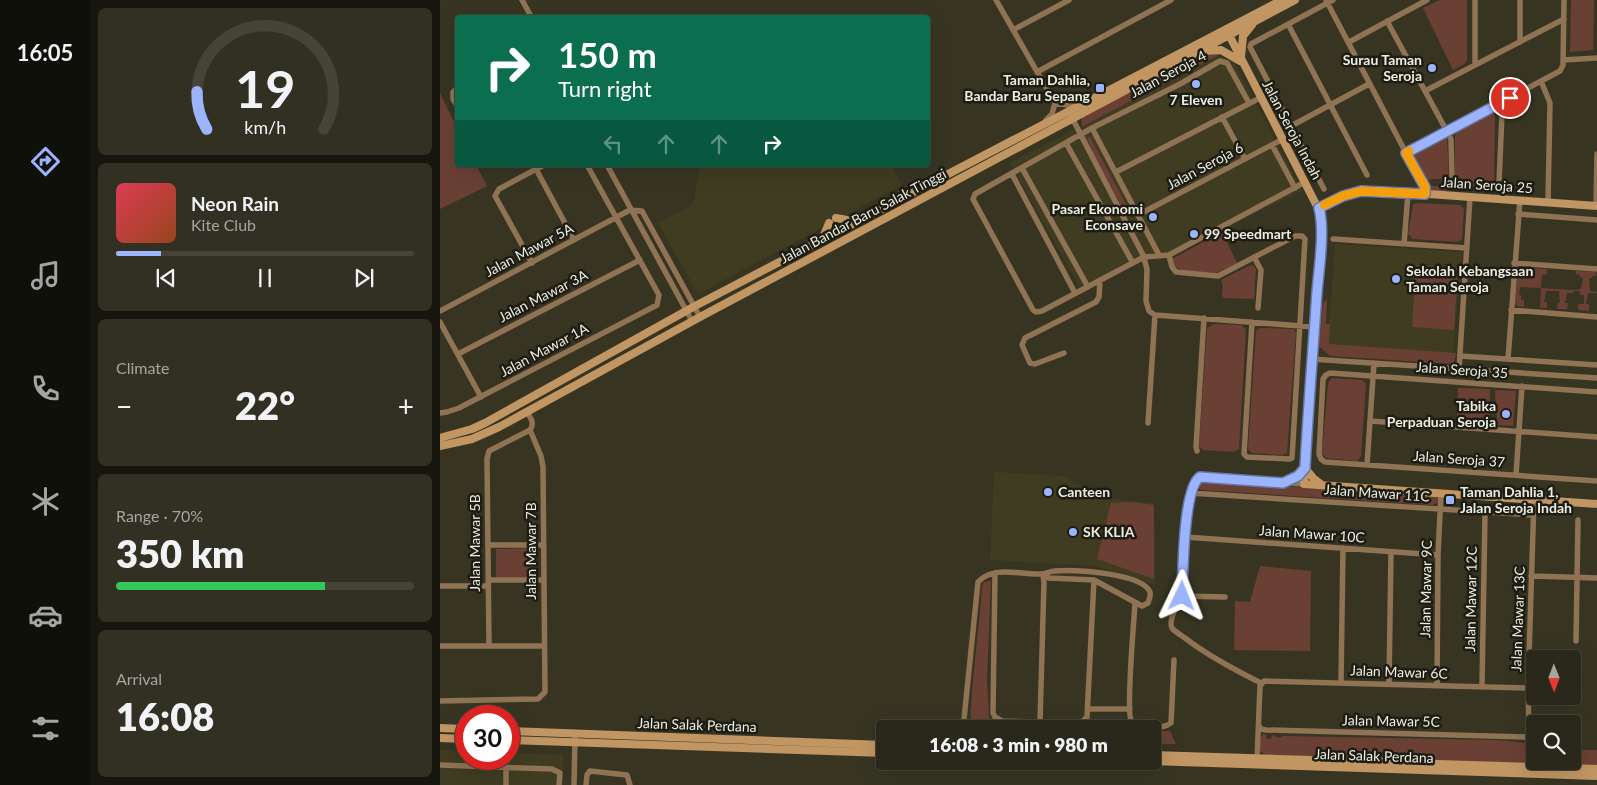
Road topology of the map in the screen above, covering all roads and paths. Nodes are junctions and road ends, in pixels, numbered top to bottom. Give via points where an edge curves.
1 (522, 0) edge
2 (996, 0) edge
3 (1069, 0) edge
4 (1171, 0) edge
5 (1282, 0) edge
6 (1295, 0) edge
7 (1428, 0) edge
8 (1475, 0) edge
9 (1520, 0) edge
10 (1564, 0) edge
11 (1329, 1) edge
12 (530, 15) edge
13 (1258, 19) junction
14 (1564, 19) junction
15 (1387, 21) junction
16 (1288, 24) junction
17 (1013, 30) junction
18 (1227, 32) junction
19 (1349, 42) junction
20 (1520, 42) junction
21 (1198, 51) junction
22 (1597, 58) edge
23 (1563, 60) junction
24 (1242, 62) junction
25 (1475, 66) junction
26 (1037, 72) junction
27 (1541, 81) junction
28 (1369, 84) junction
29 (1425, 91) junction
30 (1097, 97) junction
31 (1260, 98) junction
32 (1055, 103) junction
33 (1250, 103) junction
34 (1330, 105) junction
35 (1497, 105) junction
36 (1071, 115) junction
37 (1222, 117) junction
38 (1290, 126) junction
39 (1092, 128) junction
40 (1447, 131) junction
41 (1028, 133) junction
42 (1081, 134) junction
43 (1283, 139) junction
44 (1066, 142) junction
45 (1272, 145) junction
46 (1406, 153) junction
47 (1597, 154) edge
48 (1245, 159) junction
49 (540, 167) edge
50 (587, 167) edge
51 (608, 167) edge
52 (1022, 168) junction
53 (536, 169) junction
54 (1116, 172) junction
55 (1012, 174) junction
56 (1367, 175) dead end
57 (1452, 176) dead end
58 (1305, 182) junction
59 (1499, 183) dead end
60 (1294, 188) junction
61 (1324, 189) dead end
62 (1408, 193) junction
63 (1425, 194) junction
64 (1470, 196) junction
65 (1520, 200) junction
66 (1548, 202) junction
67 (1596, 206) edge
68 (1319, 208) junction
69 (630, 210) junction
70 (1518, 214) junction
71 (1138, 215) junction
72 (616, 217) junction
73 (836, 218) dead end
74 (1597, 220) edge
75 (858, 222) junction
76 (828, 223) dead end
77 (1333, 239) dead end
78 (574, 240) junction
79 (822, 240) junction
80 (1404, 244) junction
81 (1467, 248) junction
82 (1159, 255) junction
83 (1169, 255) junction
84 (1144, 257) junction
85 (1254, 257) junction
86 (640, 260) junction
87 (532, 263) junction
88 (1133, 263) junction
89 (1514, 263) junction
90 (1597, 269) edge
91 (1100, 281) junction
92 (1088, 287) junction
93 (1075, 293) junction
94 (695, 306) junction
95 (1258, 308) dead end
96 (1511, 310) junction
97 (686, 311) junction
98 (440, 312) edge
99 (1155, 315) junction
100 (700, 317) junction
101 (1597, 317) edge
102 (1204, 318) junction
103 (692, 321) junction
104 (440, 322) edge
105 (1252, 322) junction
106 (1300, 326) junction
107 (1315, 326) junction
108 (1064, 353) dead end
109 (458, 354) junction
110 (1460, 356) junction
111 (1311, 359) junction
112 (1508, 359) junction
113 (1374, 363) junction
114 (1597, 365) edge
115 (1459, 369) junction
116 (1373, 376) junction
117 (1597, 378) edge
118 (1522, 386) junction
119 (1597, 392) edge
120 (481, 397) junction
121 (526, 412) junction
122 (440, 413) edge
123 (1370, 421) junction
124 (1148, 422) dead end
125 (530, 430) junction
126 (1519, 432) junction
127 (1597, 437) edge
128 (440, 438) edge
129 (440, 446) edge
130 (1197, 450) dead end
131 (1321, 459) joint
132 (1367, 465) junction
133 (1305, 468) junction
134 (1516, 476) junction
135 (1597, 481) edge
136 (1283, 483) junction
137 (1304, 484) junction
138 (1324, 486) junction
139 (1190, 493) junction
140 (1441, 494) junction
141 (1534, 499) junction
142 (1597, 504) edge
143 (1440, 509) junction
144 (1484, 512) junction
145 (1533, 515) junction
146 (1578, 520) dead end
147 (1185, 537) junction
148 (488, 545) junction
149 (543, 545) junction
150 (1343, 548) junction
151 (1391, 552) junction
152 (1438, 555) junction
153 (995, 572) junction
154 (1043, 575) junction
155 (1531, 576) junction
156 (1577, 577) junction
157 (1597, 578) edge
158 (544, 580) junction
159 (1094, 580) junction
160 (488, 583) junction
161 (440, 586) edge
162 (1182, 596) junction
163 (1224, 597) dead end
164 (1135, 604) junction
165 (1576, 641) dead end
166 (440, 646) edge
167 (488, 646) junction
168 (544, 646) junction
169 (1529, 650) edge
170 (1174, 660) dead end
171 (1341, 682) junction
172 (1261, 683) junction
173 (1389, 684) junction
174 (1437, 685) junction
175 (1482, 686) junction
176 (1526, 688) edge
177 (440, 700) edge
178 (1528, 705) edge
179 (1088, 709) junction
180 (1130, 709) junction
181 (964, 720) edge
182 (998, 720) edge
183 (1040, 720) edge
184 (1086, 720) edge
185 (1259, 726) junction
186 (440, 728) edge
187 (455, 729) edge
188 (520, 732) edge
189 (1525, 737) joint
190 (440, 738) edge
191 (575, 738) junction
192 (455, 739) edge
193 (520, 740) edge
194 (789, 741) junction
195 (876, 745) edge
196 (790, 750) junction
197 (876, 753) edge
198 (1161, 756) edge
199 (1161, 761) edge
200 (1256, 762) junction
201 (440, 765) edge
202 (455, 766) edge
203 (520, 768) edge
204 (1597, 769) edge
205 (506, 770) edge
206 (1597, 776) edge
207 (506, 785) edge
208 (559, 785) edge
209 (574, 785) edge
210 (586, 785) edge
211 (630, 785) edge

1 - 12 street
2 - 17 street
3 - 17 street
4 - 26 street
5 - 18 street, Jalan Bandar Baru Salak Tinggi
6 - 13 street, Jalan Bandar Baru Salak Tinggi
7 - 15 street
8 - 25 street
9 - 20 street
10 - 14 street
11 - 16 street
11 - 19 street
13 - 18 street, Jalan Bandar Baru Salak Tinggi
13 - 24 street via 1244,36
14 - 20 street
14 - 23 street
15 - 19 street
15 - 29 street
16 - 34 street
16 - 38 street via 1251,44 1251,50
17 - 26 street
18 - 21 street, Jalan Bandar Baru Salak Tinggi
18 - 24 street, Jalan Seroja Indah
18 - 30 street, Jalan Bandar Baru Salak Tinggi
19 - 28 street
20 - 25 street
21 - 24 street via 1221,50
21 - 36 street, Jalan Bandar Baru Salak Tinggi
22 - 23 street
23 - 27 street via 1560,70
24 - 31 street, Jalan Seroja Indah
25 - 29 street
26 - 32 street
27 - 35 street
27 - 66 street via 1550,103
28 - 34 street
28 - 46 street
29 - 40 street
30 - 32 street via 1068,105
30 - 36 street, Jalan Bandar Baru Salak Tinggi
31 - 33 street
31 - 43 street, Jalan Seroja Indah
32 - 41 street via 1051,116
33 - 37 street
33 - 39 street, Jalan Seroja 4 via 1227,62 1220,61
34 - 38 street
34 - 56 street
35 - 40 street
35 - 59 street via 1502,114
36 - 41 street, Jalan Bandar Baru Salak Tinggi
36 - 42 street
36 - 100 street, Jalan Bandar Baru Salak Tinggi
37 - 48 street
37 - 54 street
38 - 61 street
39 - 42 street, Jalan Seroja 4
39 - 54 street
40 - 46 street
40 - 57 street via 1451,138
41 - 75 street, Jalan Bandar Baru Salak Tinggi
42 - 44 street, Jalan Seroja 4
42 - 84 street
43 - 45 street, Jalan Seroja 6
43 - 58 street, Jalan Seroja Indah
44 - 52 street, Jalan Seroja 4
44 - 88 street
45 - 48 street, Jalan Seroja 6
45 - 60 street
46 - 63 street via 1425,187
47 - 67 street
48 - 71 street, Jalan Seroja 6
49 - 53 street
50 - 72 street
51 - 69 street
52 - 55 street, Jalan Seroja 4
52 - 92 street
53 - 78 street
53 - 87 street via 498,189 495,196
54 - 71 street
55 - 93 street
55 - 93 street, Jalan Seroja 4 via 975,194 973,199 1033,310 1042,311
58 - 60 street
58 - 68 street, Jalan Seroja Indah
60 - 83 street
62 - 63 street, Jalan Seroja 25
62 - 68 street, Jalan Seroja 25 via 1361,191
62 - 80 street
63 - 64 street, Jalan Seroja 25
64 - 65 street, Jalan Seroja 25
64 - 81 street
65 - 66 street, Jalan Seroja 25
65 - 70 street
66 - 67 street, Jalan Seroja 25
68 - 107 street, Jalan Seroja Indah
69 - 72 street, Jalan Mawar 5A
69 - 94 street via 642,211
69 - 97 street
70 - 74 street
70 - 89 street
71 - 82 street
72 - 78 street, Jalan Mawar 5A
72 - 86 street
73 - 75 street
75 - 79 street, Jalan Bandar Baru Salak Tinggi
76 - 79 street
77 - 80 street
78 - 87 street, Jalan Mawar 5A
79 - 94 street, Jalan Bandar Baru Salak Tinggi
80 - 81 street
81 - 110 street
82 - 83 street
82 - 84 street
83 - 85 street via 1176,272 1218,276
84 - 88 street
84 - 99 street via 1146,307
85 - 95 street via 1261,270
85 - 106 street via 1295,236 1305,239
86 - 109 street, Jalan Mawar 3A
86 - 120 street, Jalan Mawar 1A via 659,295 657,305
87 - 98 street, Jalan Mawar 5A
88 - 91 street
89 - 90 street
89 - 96 street
91 - 92 street
91 - 108 street via 1096,302 1026,338 1022,345 1030,363 1034,364
92 - 93 street
94 - 97 street, Jalan Bandar Baru Salak Tinggi
94 - 100 street
96 - 101 street
96 - 112 street
97 - 103 street
97 - 128 street, Jalan Bandar Baru Salak Tinggi via 485,423
99 - 102 street
99 - 124 street
100 - 103 street, Jalan Bandar Baru Salak Tinggi
102 - 105 street
102 - 130 street
103 - 121 street, Jalan Bandar Baru Salak Tinggi
104 - 109 street
105 - 106 street
105 - 106 street via 1244,454 1248,457 1292,458
106 - 107 street
107 - 111 street, Jalan Seroja Indah
109 - 120 street
110 - 112 street
110 - 115 street
111 - 113 street
111 - 133 street, Jalan Seroja Indah
112 - 114 street
113 - 115 street
113 - 116 street
115 - 117 street
116 - 118 street, Jalan Seroja 35
116 - 123 street
116 - 131 street, Jalan Seroja 35 via 1330,373 1323,379
118 - 119 street, Jalan Seroja 35
118 - 126 street
120 - 122 street, Jalan Mawar 1A
121 - 125 street via 533,424
121 - 129 street, Jalan Bandar Baru Salak Tinggi via 472,439
123 - 126 street
123 - 132 street
125 - 148 street, Jalan Mawar 5B via 498,445 490,451 487,459
125 - 149 street, Jalan Mawar 7B via 542,456
126 - 127 street
126 - 134 street
131 - 132 street, Jalan Seroja 37
132 - 134 street, Jalan Seroja 37
133 - 136 street via 1298,476
133 - 137 street, Jalan Seroja Indah
133 - 138 street
134 - 135 street, Jalan Seroja 37
136 - 137 street
136 - 139 street via 1200,477 1193,483
137 - 138 street
138 - 140 street
139 - 143 street, Jalan Mawar 11C
139 - 147 street
140 - 141 street
140 - 143 street, Jalan Mawar 9C
141 - 142 street
141 - 145 street, Jalan Mawar 13C
143 - 144 street, Jalan Mawar 11C
143 - 152 street, Jalan Mawar 9C
144 - 145 street, Jalan Mawar 11C
144 - 175 street, Jalan Mawar 12C
145 - 155 street, Jalan Mawar 13C
146 - 156 street
147 - 150 street, Jalan Mawar 10C
147 - 162 street
148 - 149 street
148 - 160 street, Jalan Mawar 5B
149 - 158 street, Jalan Mawar 7B
150 - 151 street, Jalan Mawar 10C
150 - 171 street
151 - 152 street, Jalan Mawar 10C
151 - 173 street
152 - 174 street, Jalan Mawar 9C
153 - 154 street
153 - 181 street via 978,582
153 - 182 street via 993,713
154 - 159 street
154 - 164 street via 1054,571 1110,574 1137,583 1149,591 1148,603 1142,606
154 - 183 street
155 - 156 street
155 - 169 street, Jalan Mawar 13C
156 - 157 street
156 - 165 street
158 - 160 street
158 - 168 street, Jalan Mawar 7B
159 - 164 street
159 - 179 street
160 - 161 street
160 - 167 street, Jalan Mawar 5B
162 - 163 street
162 - 172 street via 1176,605 1171,624 1173,629 1202,650
164 - 180 street
166 - 167 street
167 - 168 street
168 - 177 street, Jalan Mawar 7B via 545,692 538,700
170 - 180 street via 1171,723 1165,727 1134,724
171 - 172 street, Jalan Mawar 6C
171 - 173 street, Jalan Mawar 6C
172 - 185 street
173 - 174 street, Jalan Mawar 6C
174 - 175 street, Jalan Mawar 6C
175 - 176 street, Jalan Mawar 6C
178 - 189 street, Jalan Mawar 13C via 1529,733
179 - 180 street
179 - 184 street
185 - 189 street, Jalan Mawar 5C via 1266,730
185 - 200 street
186 - 187 street
188 - 191 street, Jalan Salak Perdana
190 - 192 street
191 - 193 street, Jalan Salak Perdana
191 - 194 street, Jalan Salak Perdana
191 - 196 street, Jalan Salak Perdana
191 - 209 street
194 - 195 street, Jalan Salak Perdana
194 - 196 street
196 - 197 street, Jalan Salak Perdana
198 - 200 street, Jalan Salak Perdana
199 - 200 street, Jalan Salak Perdana
200 - 204 street, Jalan Salak Perdana
200 - 206 street, Jalan Salak Perdana
201 - 202 street
203 - 208 street via 558,770
205 - 207 street
210 - 211 street via 590,771 627,775

